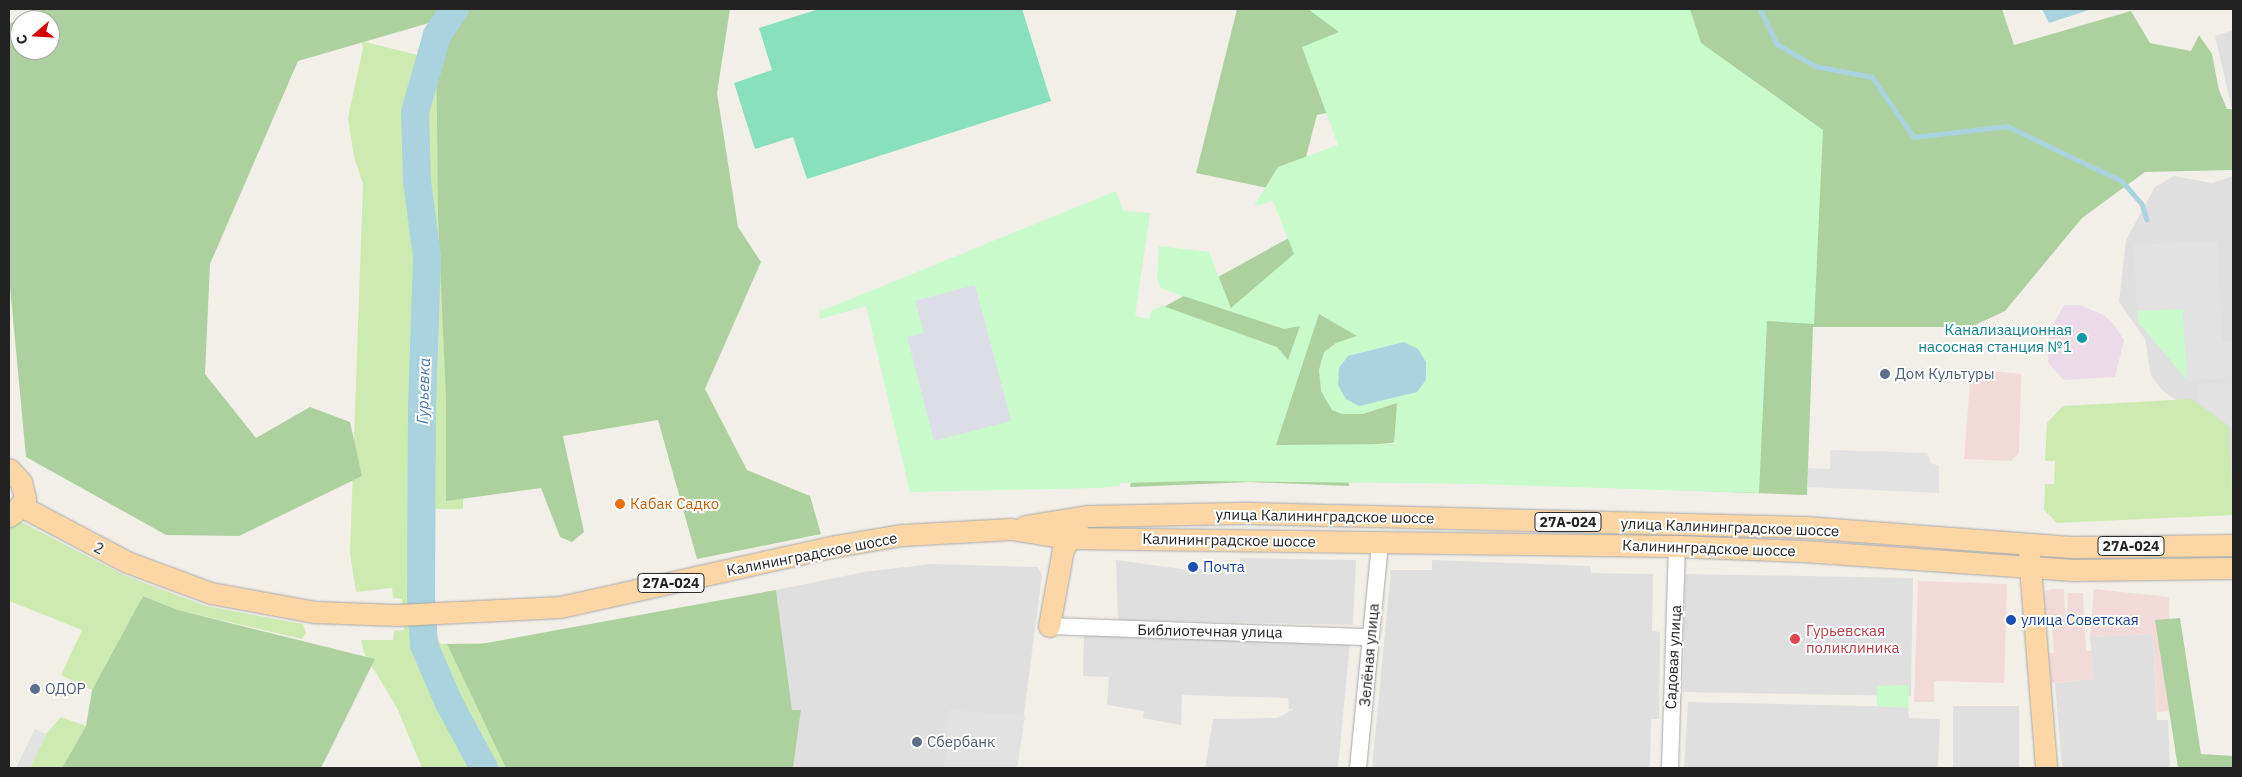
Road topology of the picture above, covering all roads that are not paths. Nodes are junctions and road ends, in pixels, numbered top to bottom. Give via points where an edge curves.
1 (9, 469) edge
2 (15, 511) edge
3 (1107, 515) junction
4 (1025, 528) junction
5 (1063, 541) junction
6 (1380, 542) junction
7 (2029, 544) junction
8 (2233, 545) edge
9 (1677, 546) junction
10 (2030, 567) junction
11 (2233, 568) edge
12 (1057, 571) junction
13 (396, 615) joint
14 (1049, 626) joint
15 (1370, 637) junction
16 (1358, 768) edge
17 (1670, 768) edge
18 (2046, 768) edge

1 - 2 main road via 24,490
2 - 13 main road, 2 / 27А-024 via 181,583 257,604 315,612
3 - 4 main road, улица Калининградское шоссе / 27А-024
3 - 5 main road, улица Калининградское шоссе / 27А-024 via 1075,528
3 - 7 main road, улица Калининградское шоссе / 27А-024 via 1251,513 1805,527
4 - 5 main road
4 - 12 main road via 1050,557
4 - 13 main road, Калининградское шоссе / 27А-024 via 902,535 836,546 560,607
5 - 6 main road, Калининградское шоссе / 27А-024
5 - 12 main road
6 - 9 main road, Калининградское шоссе / 27А-024
6 - 15 street, Зелёная улица
7 - 8 main road, улица Калининградское шоссе / 27А-024
7 - 10 main road
9 - 10 main road, Калининградское шоссе / 27А-024
9 - 17 street, Садовая улица
10 - 11 main road, 27А-024
10 - 18 main road
12 - 14 main road
14 - 15 street, Библиотечная улица
15 - 16 street, Зелёная улица

